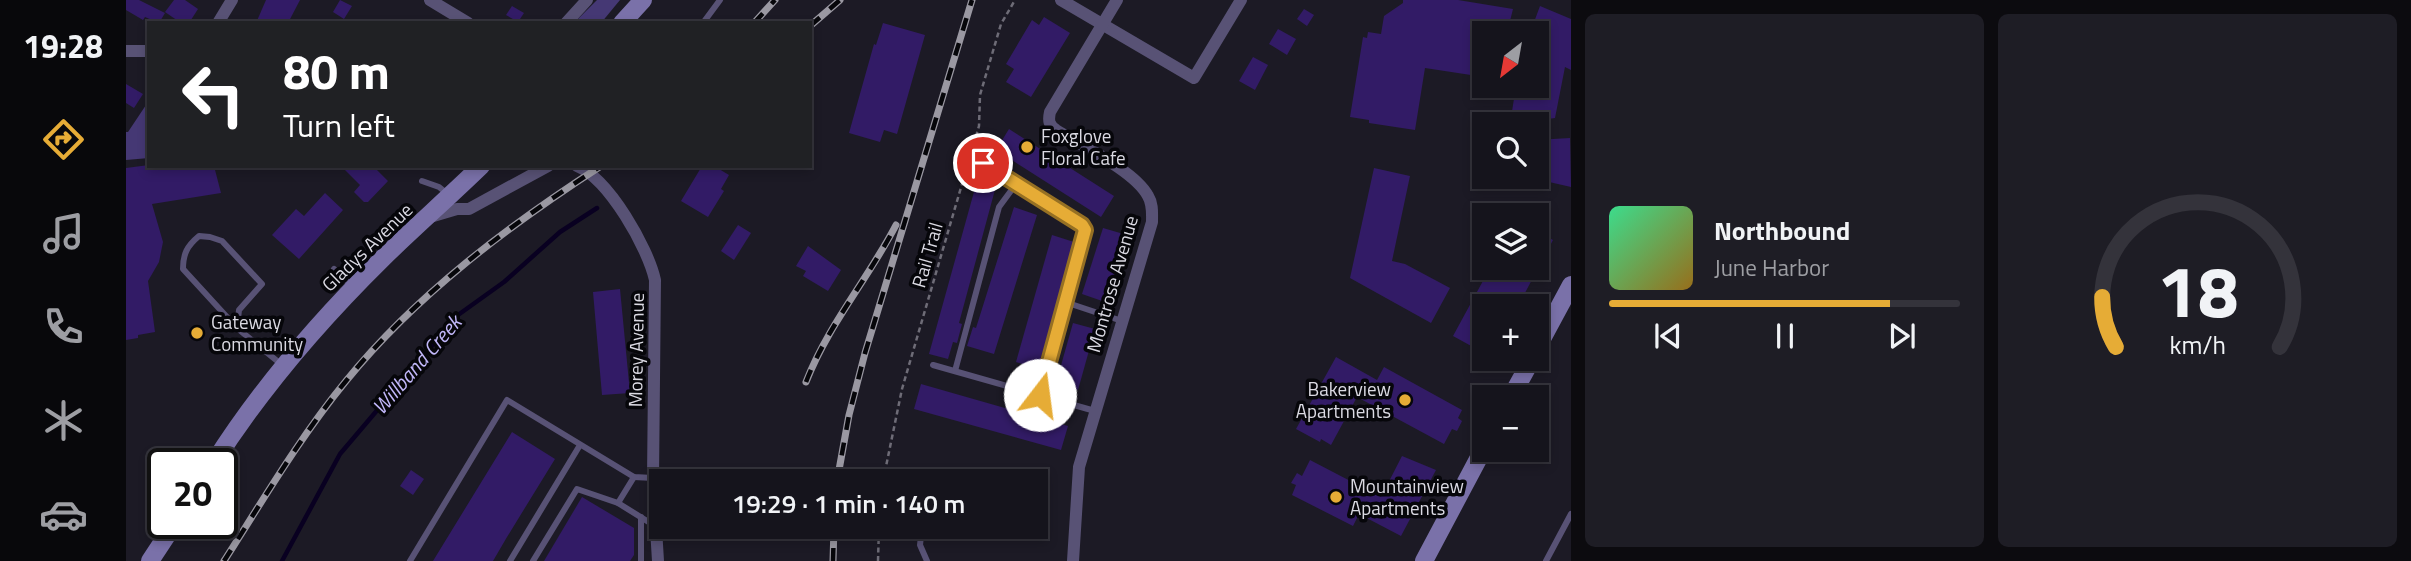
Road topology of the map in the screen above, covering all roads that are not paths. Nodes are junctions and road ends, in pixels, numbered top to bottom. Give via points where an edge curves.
1 (232, 0) edge
2 (430, 0) edge
3 (587, 0) edge
4 (643, 0) edge
5 (720, 0) edge
6 (1061, 0) edge
7 (1117, 0) edge
8 (1241, 0) edge
9 (219, 21) edge
10 (465, 21) edge
11 (568, 21) edge
12 (624, 21) edge
13 (704, 21) edge
14 (1102, 24) junction
15 (126, 51) edge
16 (147, 51) edge
17 (983, 163) dead end
18 (479, 168) edge
19 (544, 168) edge
20 (581, 168) edge
21 (422, 181) dead end
22 (1016, 184) junction
23 (450, 196) junction
24 (426, 218) junction
25 (334, 270) dead end
26 (1571, 285) edge
27 (354, 288) junction
28 (1065, 302) junction
29 (1122, 321) junction
30 (1549, 326) edge
31 (237, 328) junction
32 (933, 365) dead end
33 (283, 366) junction
34 (955, 371) junction
35 (1040, 395) junction
36 (1095, 411) junction
37 (580, 444) junction
38 (224, 448) edge
39 (1477, 462) edge
40 (653, 469) edge
41 (634, 477) junction
42 (649, 478) edge
43 (618, 503) junction
44 (1571, 514) edge
45 (641, 517) junction
46 (649, 522) edge
47 (164, 539) edge
48 (656, 539) edge
49 (921, 539) edge
50 (150, 561) edge
51 (410, 561) edge
52 (510, 561) edge
53 (533, 561) edge
54 (641, 561) edge
55 (658, 561) edge
56 (927, 561) edge
57 (1073, 561) edge
58 (1424, 561) edge
59 (1546, 561) edge

1 - 9 street
2 - 10 street
3 - 11 street
4 - 12 main road
5 - 13 lane
6 - 14 street
7 - 14 street, Montrose Avenue
8 - 14 street via 1194,78
14 - 29 street, Montrose Avenue via 1049,118 1056,130 1132,177 1150,198 1152,222
15 - 16 street
17 - 22 lane
18 - 23 main road, Gladys Avenue
19 - 24 street via 469,209
20 - 40 street, Morey Avenue via 605,187 652,267 656,294
21 - 23 lane
22 - 28 lane via 1085,230
22 - 34 lane via 999,207
23 - 24 main road, Gladys Avenue
24 - 27 main road, Gladys Avenue
25 - 27 lane
26 - 30 main road
27 - 33 main road, Gladys Avenue
28 - 29 lane
28 - 35 lane
29 - 36 street, Montrose Avenue
31 - 31 lane via 239,310 262,284 222,241 199,236 189,244 183,269
31 - 33 lane
32 - 34 lane
33 - 38 main road, Gladys Avenue
34 - 35 lane
35 - 36 lane
36 - 57 street, Montrose Avenue via 1079,467
37 - 41 lane
37 - 51 lane via 507,400
37 - 52 lane
39 - 58 main road
41 - 42 lane
41 - 43 lane
43 - 45 lane
43 - 53 lane via 577,489
44 - 59 lane
45 - 46 lane
45 - 54 lane
47 - 50 main road
48 - 55 street, Morey Avenue
49 - 56 lane

